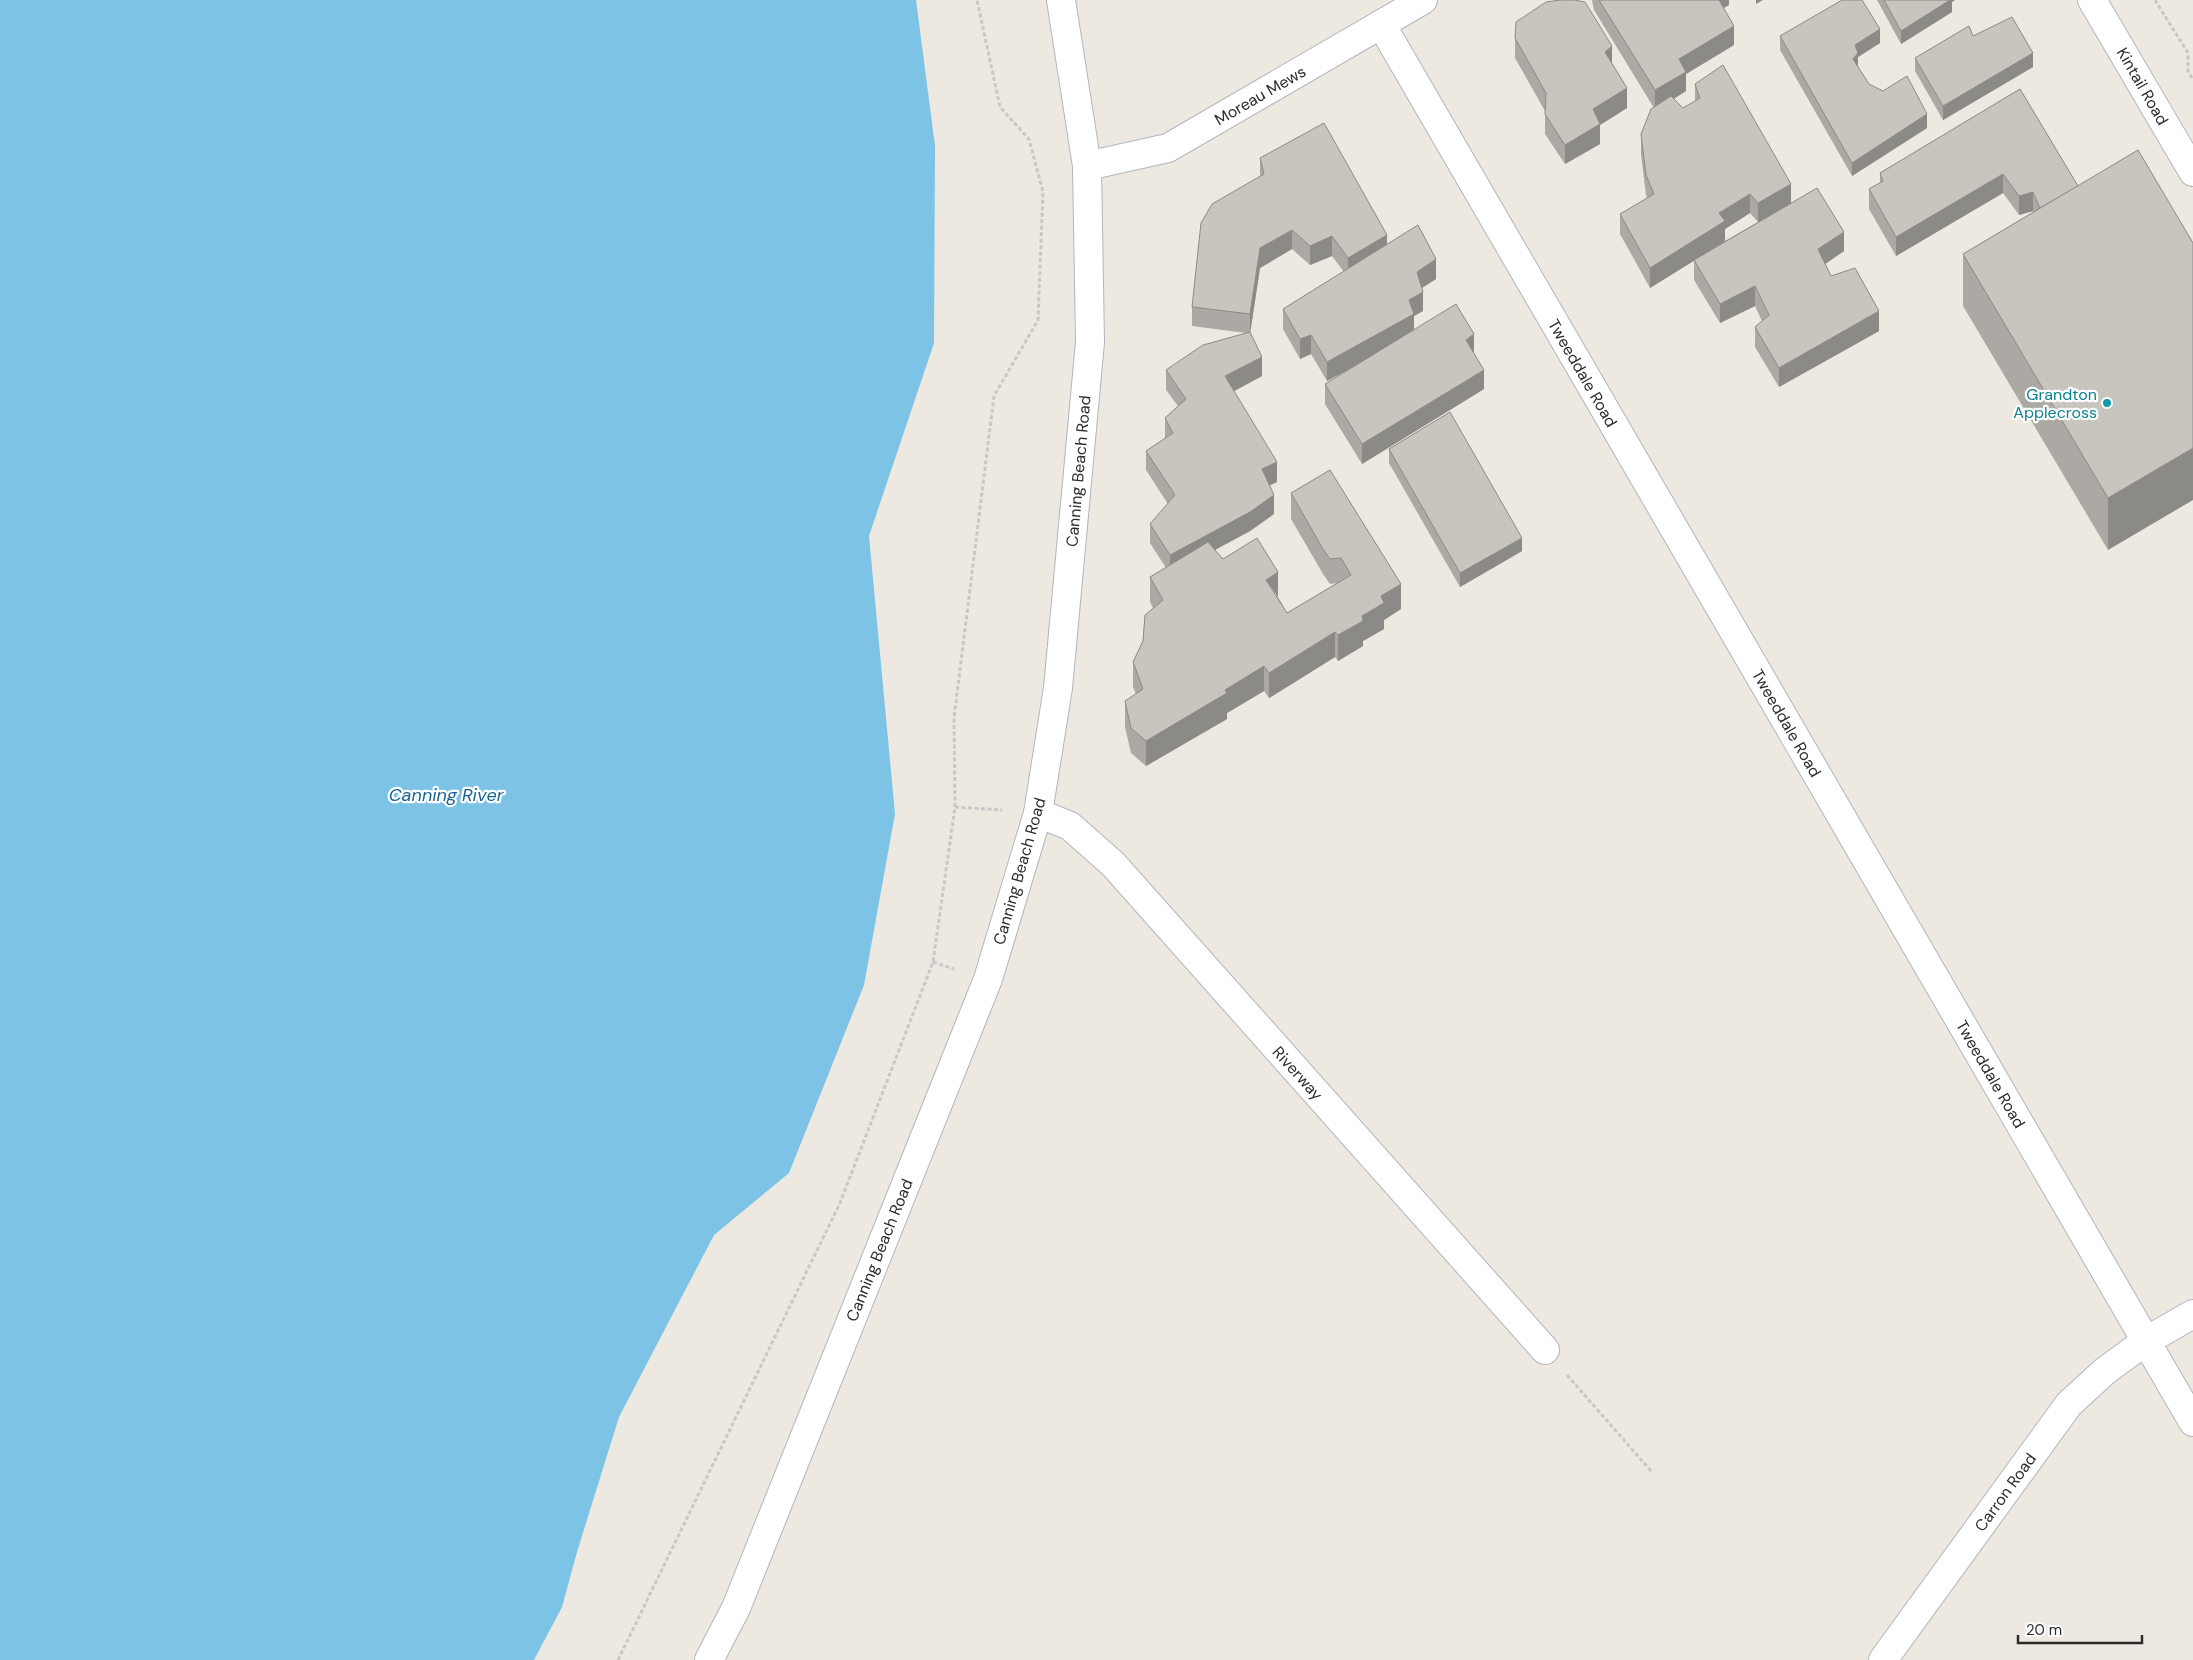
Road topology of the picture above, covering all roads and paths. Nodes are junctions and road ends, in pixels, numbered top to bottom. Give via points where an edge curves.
1 (977, 0) edge
2 (1061, 0) edge
3 (1423, 0) edge
4 (2092, 0) edge
5 (2155, 0) edge
6 (1381, 24) junction
7 (2193, 80) edge
8 (1087, 166) junction
9 (2193, 172) edge
10 (955, 807) junction
11 (1038, 813) junction
12 (2193, 1314) edge
13 (2146, 1341) junction
14 (1545, 1350) joint
15 (2193, 1422) edge
16 (1651, 1471) dead end
17 (618, 1660) edge
18 (709, 1660) edge
19 (1883, 1660) edge

1 - 10 path via 1000,107 1029,139 1043,192 1038,320 994,396 954,718
2 - 8 street, Canning Beach Road
3 - 6 street, Moreau Mews
4 - 9 street, Kintail Road
5 - 7 path via 2188,53 2188,71
6 - 8 street, Moreau Mews via 1168,148
6 - 13 street, Tweeddale Road
8 - 11 street, Canning Beach Road via 1090,342 1058,688
10 - 11 path
10 - 17 path via 933,962 840,1203
11 - 14 street, Riverway via 1070,826 1113,864
11 - 18 street, Canning Beach Road via 988,979 736,1608
12 - 13 street, Carron Road
13 - 15 street, Tweeddale Road
13 - 19 street, Carron Road via 2105,1370 2068,1404
14 - 16 path

